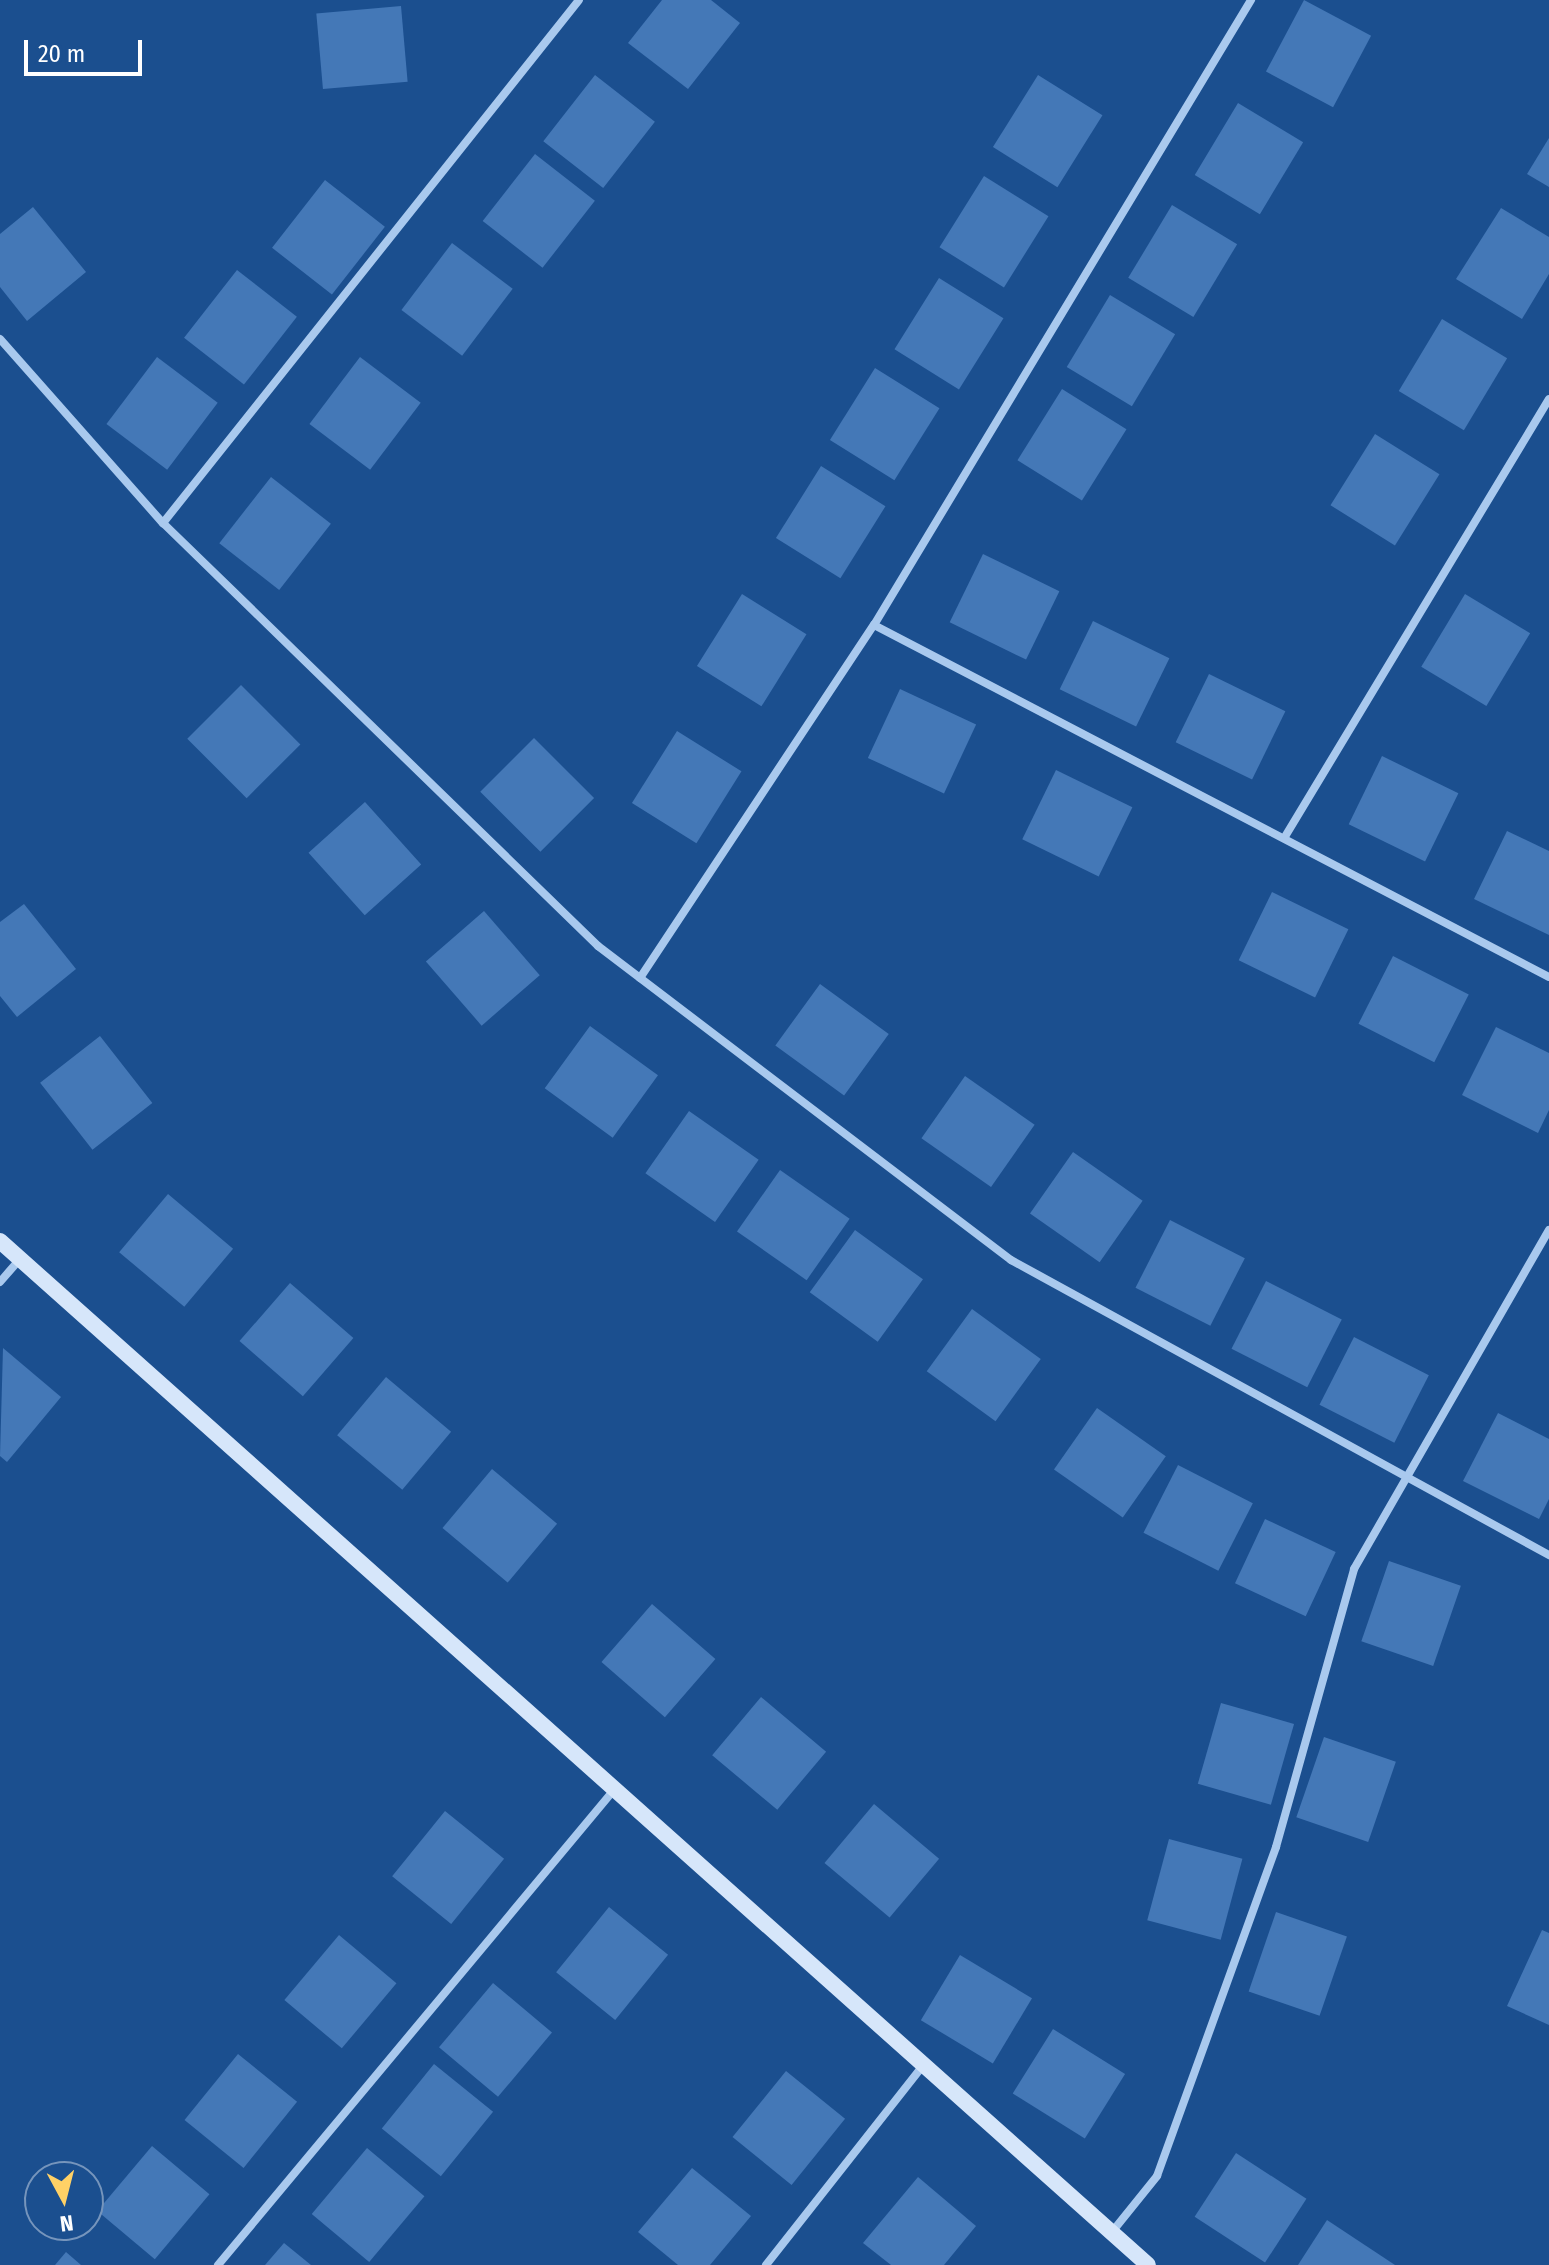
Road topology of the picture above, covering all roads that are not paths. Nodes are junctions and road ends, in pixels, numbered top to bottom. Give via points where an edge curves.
1 (579, 0) edge
2 (1251, 0) edge
3 (0, 339) edge
4 (1549, 399) edge
5 (163, 523) junction
6 (874, 625) junction
7 (1286, 835) junction
8 (1549, 977) edge
9 (640, 978) junction
10 (1549, 1230) edge
11 (0, 1241) edge
12 (20, 1259) junction
13 (0, 1282) edge
14 (1409, 1477) junction
15 (1549, 1555) edge
16 (613, 1791) junction
17 (922, 2067) junction
18 (1111, 2232) junction
19 (218, 2265) edge
20 (766, 2265) edge
21 (1148, 2265) edge

1 - 5 street
2 - 6 street
3 - 5 street
4 - 7 street
5 - 9 street via 598,946
6 - 7 street
6 - 9 street
7 - 8 street
9 - 14 street via 1011,1260
10 - 14 street
11 - 12 street
12 - 13 street
12 - 16 street
14 - 15 street
14 - 18 street via 1354,1569 1276,1847 1157,2176
16 - 17 street
16 - 19 street
17 - 18 street
17 - 20 street
18 - 21 street

